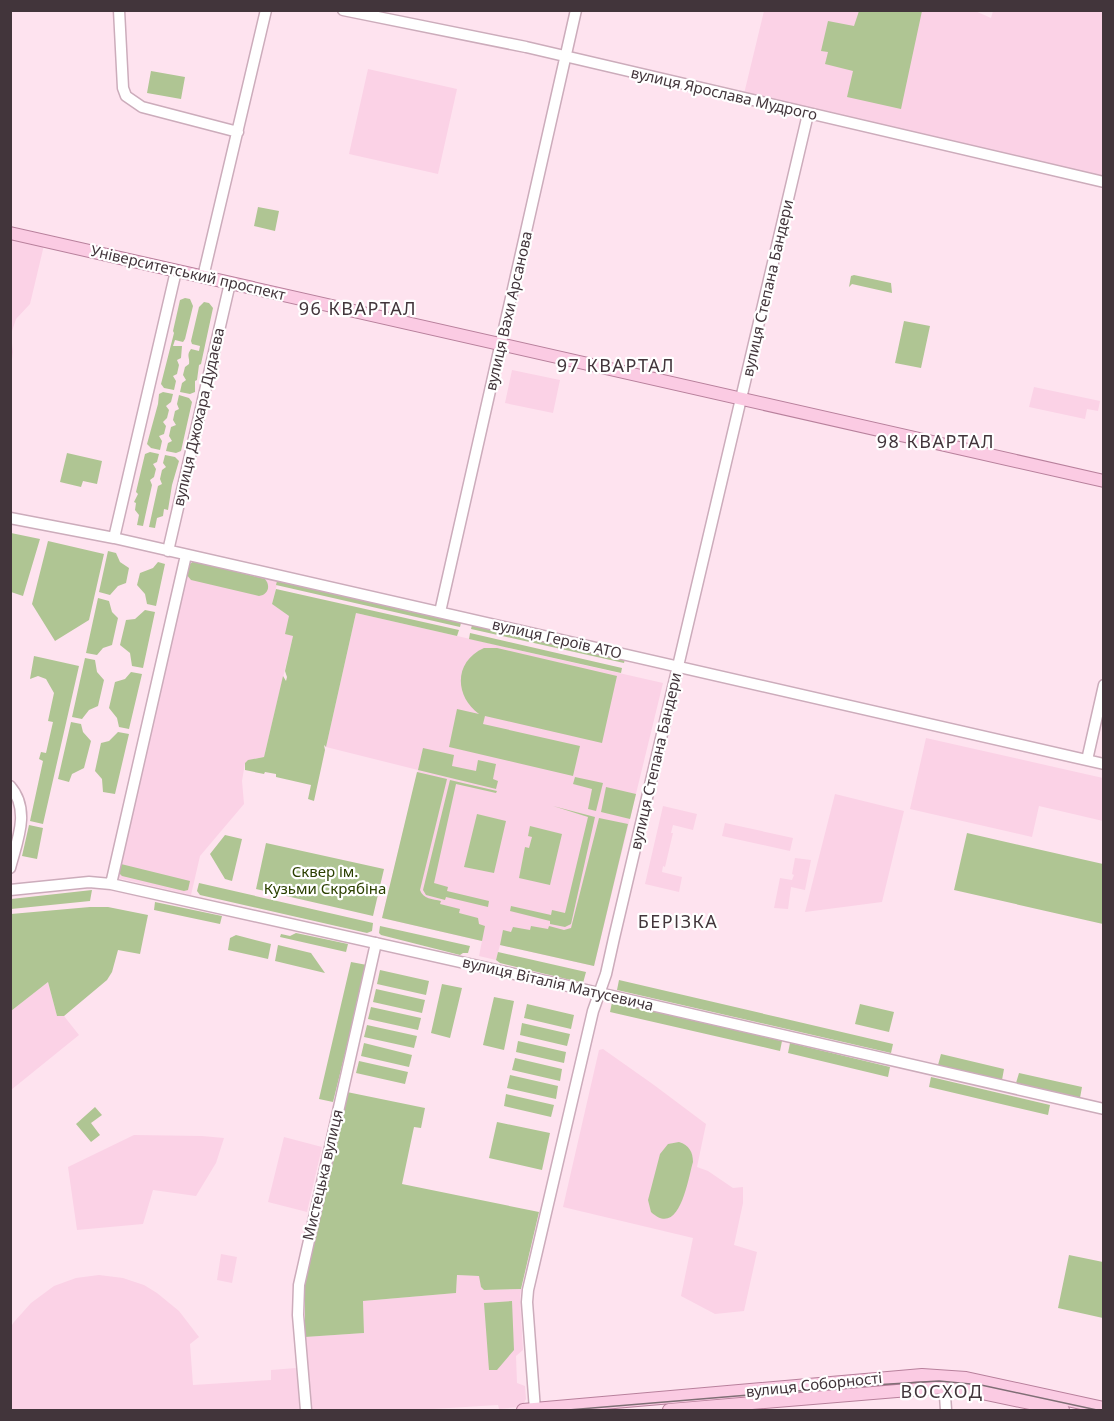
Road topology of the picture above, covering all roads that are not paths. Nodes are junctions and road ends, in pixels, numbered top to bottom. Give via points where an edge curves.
1 (119, 10) edge
2 (267, 10) edge
3 (343, 10) edge
4 (576, 10) edge
5 (567, 57) junction
6 (808, 114) junction
7 (238, 132) junction
8 (1104, 182) edge
9 (10, 233) edge
10 (176, 271) junction
11 (203, 277) junction
12 (230, 283) junction
13 (501, 344) junction
14 (742, 399) junction
15 (1104, 481) edge
16 (10, 518) edge
17 (114, 538) junction
18 (168, 551) junction
19 (186, 555) junction
20 (440, 612) junction
21 (678, 667) junction
22 (1104, 685) edge
23 (1087, 760) junction
24 (1104, 764) edge
25 (10, 786) edge
26 (10, 868) edge
27 (111, 884) junction
28 (10, 890) edge
29 (376, 943) junction
30 (599, 993) junction
31 (1104, 1109) edge
32 (944, 1381) junction
33 (1104, 1408) edge
34 (306, 1410) edge
35 (531, 1410) edge
36 (669, 1410) edge
37 (946, 1410) edge
38 (1063, 1410) edge

1 - 7 street via 126,96 142,107
2 - 7 street
3 - 5 street, вулиця Ярослава Мудрого
4 - 5 street, вулиця Вахи Арсанова
5 - 6 street, вулиця Ярослава Мудрого
5 - 13 street, вулиця Вахи Арсанова
6 - 8 street, вулиця Ярослава Мудрого
6 - 14 street, вулиця Степана Бандери
7 - 11 street
9 - 10 main road, Університетський проспект
10 - 11 main road, Університетський проспект
10 - 17 street
11 - 12 main road, Університетський проспект
12 - 13 main road, Університетський проспект
12 - 18 street, вулиця Джохара Дудаєва
13 - 14 main road, Університетський проспект
13 - 20 street, вулиця Вахи Арсанова
14 - 15 main road, Університетський проспект
14 - 21 street, вулиця Степана Бандери
16 - 17 street, вулиця Героїв АТО
17 - 18 street, вулиця Героїв АТО
18 - 19 street, вулиця Героїв АТО
19 - 20 street, вулиця Героїв АТО
19 - 27 street
20 - 21 street, вулиця Героїв АТО
21 - 23 street, вулиця Героїв АТО
21 - 30 street, вулиця Степана Бандери
22 - 23 street
23 - 24 street, вулиця Героїв АТО
25 - 26 street via 18,796 22,814
27 - 28 street, вулиця Віталія Матусевича via 89,882
27 - 29 street, вулиця Віталія Матусевича
29 - 30 street, вулиця Віталія Матусевича
29 - 34 street, Мистецька вулиця via 299,1285
30 - 31 street, вулиця Віталія Матусевича
30 - 35 street, вулиця Степана Бандери via 528,1290
32 - 33 main road, вулиця Соборності via 966,1378
32 - 35 main road, вулиця Соборності via 918,1375
32 - 36 main road, вулиця Соборності
32 - 37 street
32 - 38 main road, вулиця Соборності via 972,1391

